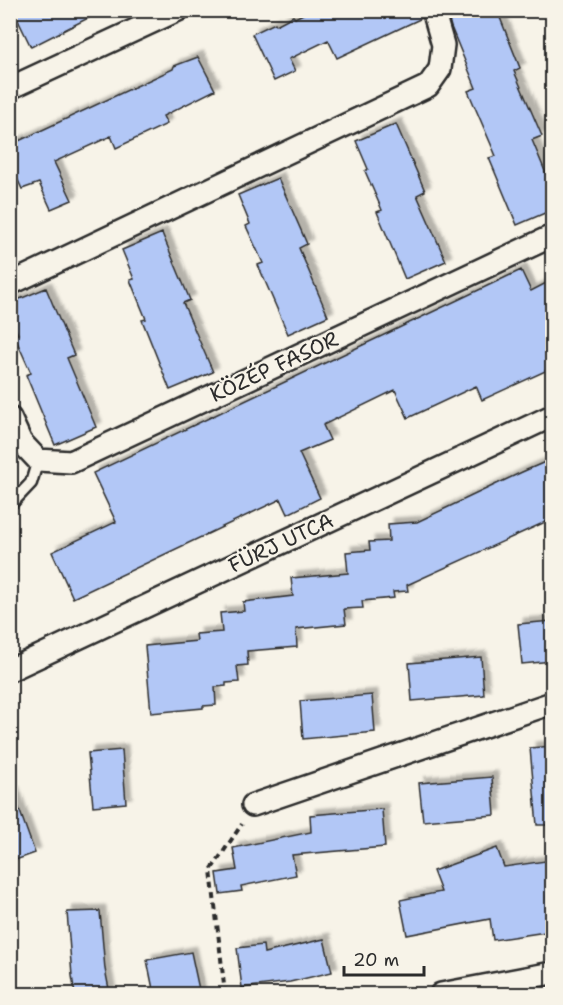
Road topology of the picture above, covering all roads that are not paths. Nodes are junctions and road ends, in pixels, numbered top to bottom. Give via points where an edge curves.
1 (178, 10) edge
2 (433, 10) edge
3 (10, 88) edge
4 (552, 236) edge
5 (10, 284) edge
6 (552, 416) edge
7 (10, 418) edge
8 (38, 460) junction
9 (10, 503) edge
10 (10, 670) edge
11 (552, 703) edge
12 (253, 805) road end
13 (552, 973) edge
14 (441, 994) edge

1 - 3 street
2 - 5 street via 443,45 440,69 428,86
4 - 8 street, KÖZÉP FASOR via 71,462
6 - 10 street, FÜRJ UTCA
7 - 8 street via 21,442
8 - 9 lane via 31,483
11 - 12 street
13 - 14 street

